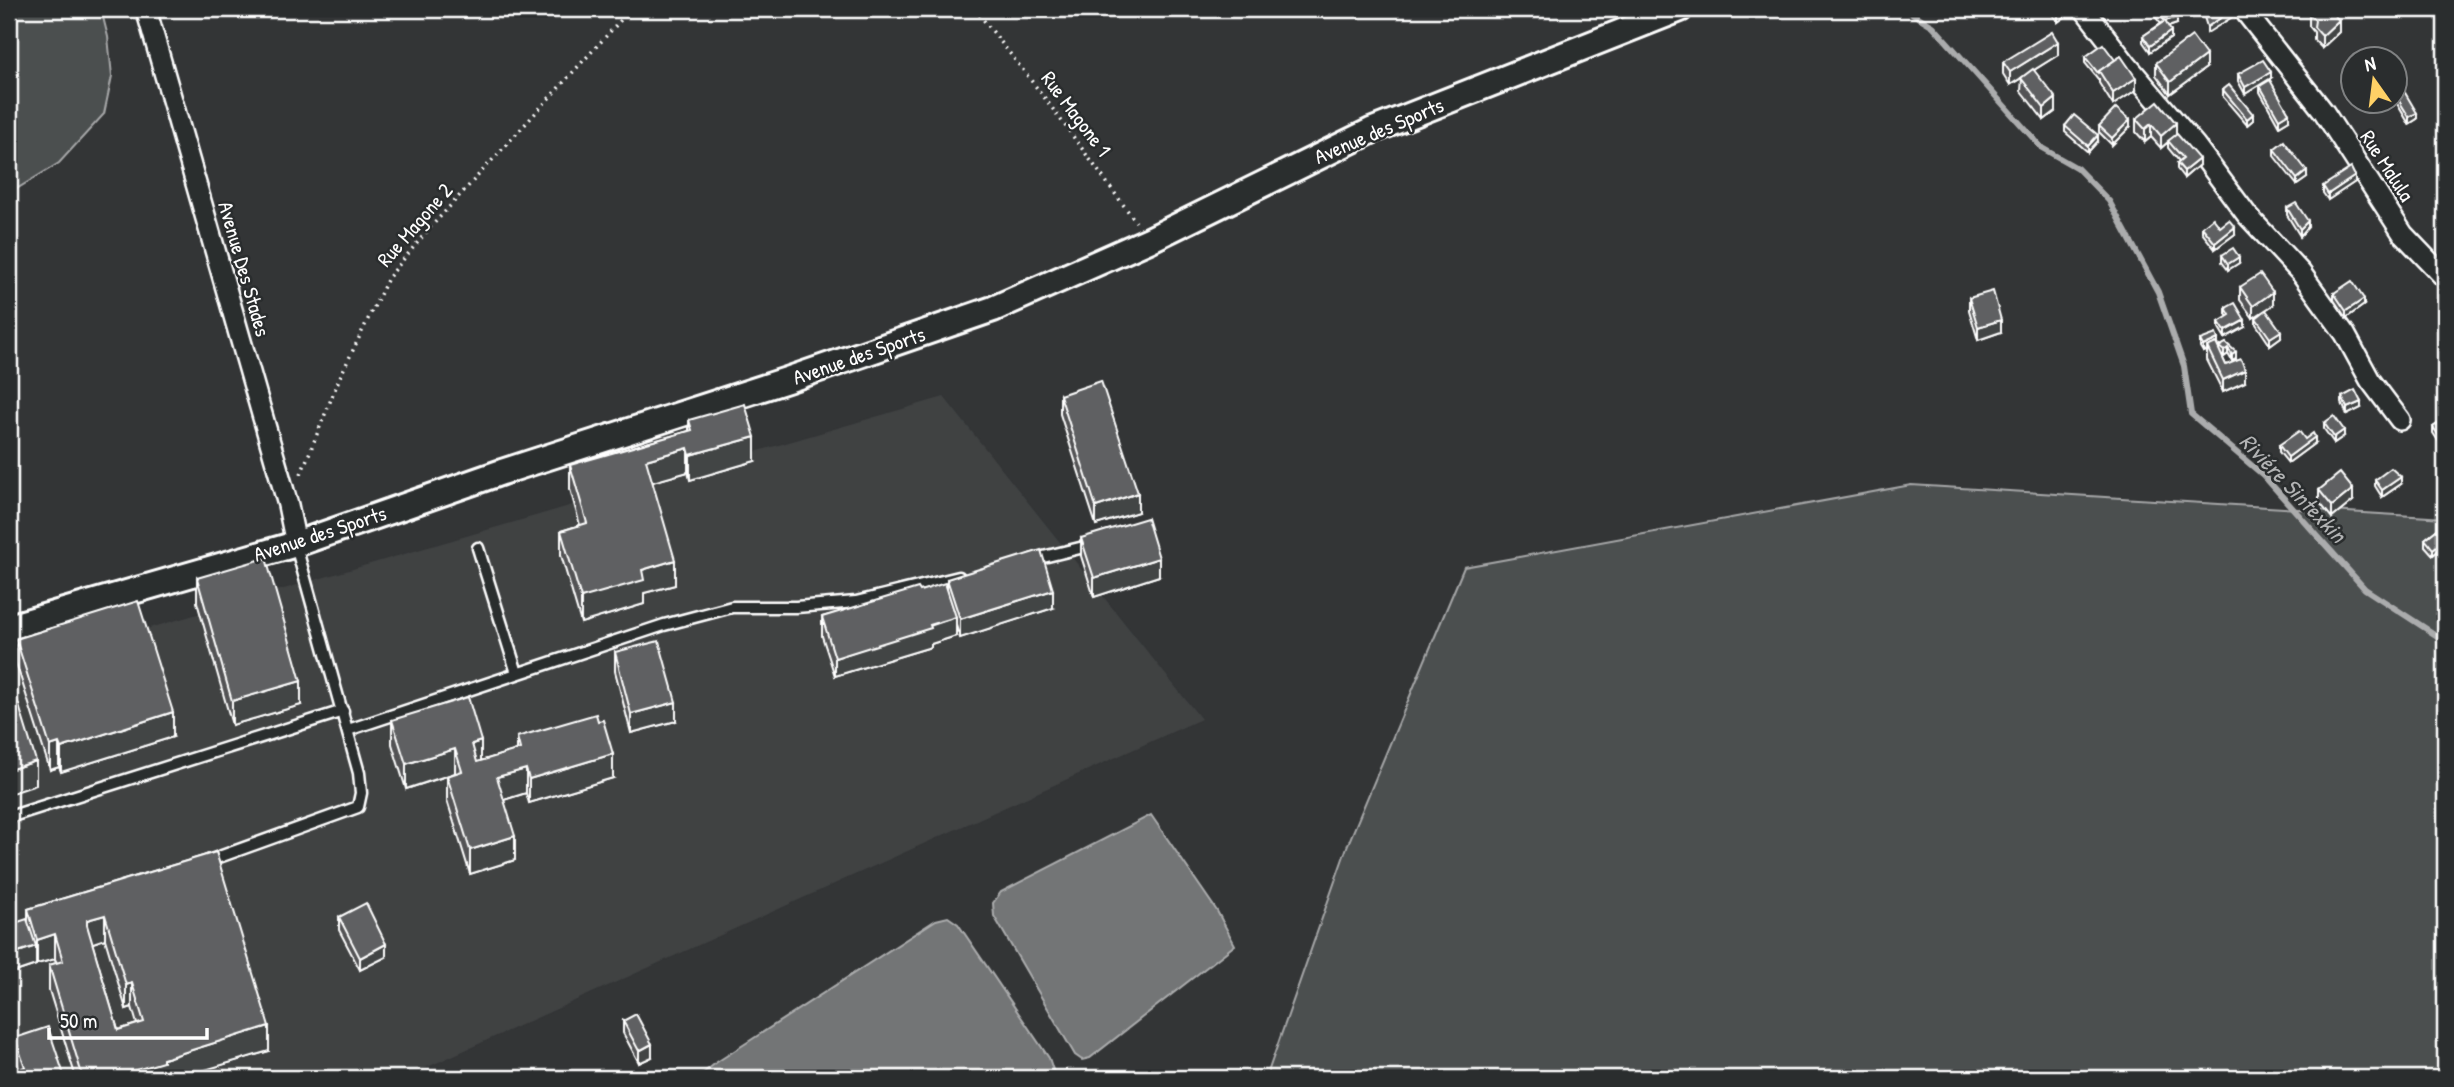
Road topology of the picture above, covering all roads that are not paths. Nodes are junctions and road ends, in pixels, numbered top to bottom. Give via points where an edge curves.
1 (146, 9) edge
2 (1680, 9) edge
3 (2084, 9) edge
4 (2243, 9) edge
5 (2445, 278) edge
6 (2400, 420) dead end
7 (1103, 543) edge
8 (296, 544) junction
9 (478, 548) dead end
10 (1025, 561) edge
11 (973, 574) edge
12 (9, 627) edge
13 (517, 673) junction
14 (343, 711) junction
15 (348, 730) junction
16 (9, 817) edge
17 (197, 864) edge

1 - 8 street, Avenue Des Stades via 289,505
2 - 8 street, Avenue des Sports via 1371,131 1149,240 981,314
3 - 6 street via 2247,215 2301,274
4 - 5 street, Rue Malula via 2324,112 2403,234
7 - 10 lane
8 - 12 street, Avenue des Sports
8 - 14 lane
9 - 13 lane
11 - 13 lane via 856,602 732,607
13 - 15 lane
14 - 15 lane
14 - 16 lane
15 - 17 lane via 359,773 358,807

